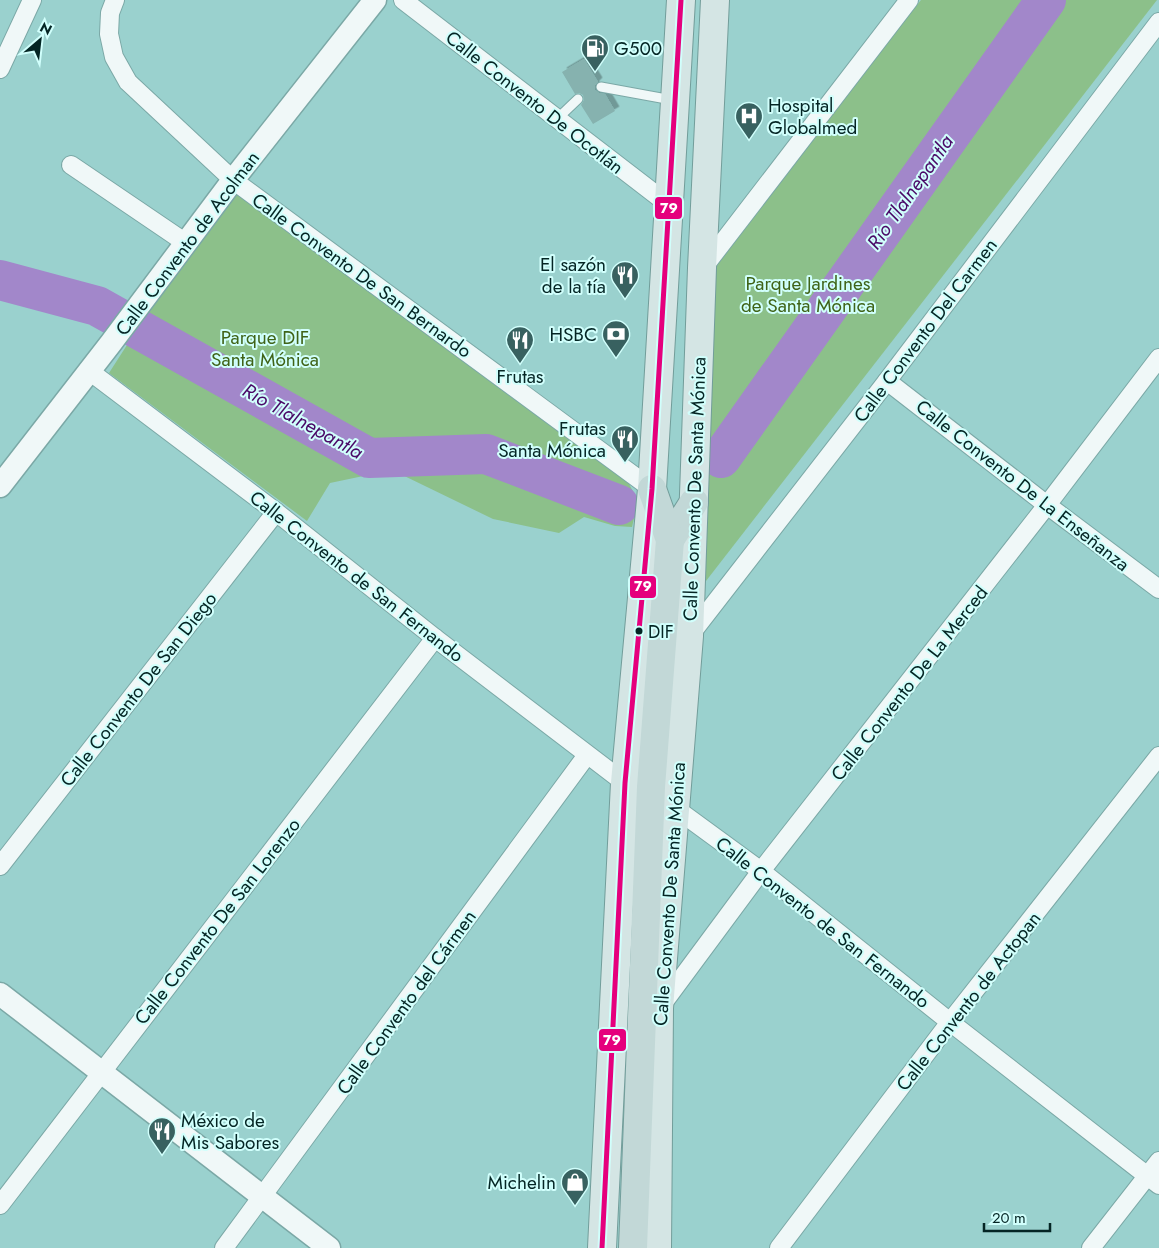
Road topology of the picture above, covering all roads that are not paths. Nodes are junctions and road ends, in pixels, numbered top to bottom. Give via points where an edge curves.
1 (32, 0) edge
2 (115, 0) edge
3 (375, 0) edge
4 (403, 0) edge
5 (681, 0) edge
6 (715, 0) edge
7 (909, 0) edge
8 (1159, 22) edge
9 (0, 69) edge
10 (601, 87) dead end
11 (578, 99) dead end
12 (675, 100) junction
13 (557, 119) junction
14 (70, 165) dead end
15 (233, 180) junction
16 (668, 204) junction
17 (186, 243) junction
18 (702, 268) junction
19 (1159, 358) edge
20 (88, 370) junction
21 (887, 381) junction
22 (0, 486) edge
23 (652, 490) junction
24 (694, 502) junction
25 (1047, 506) junction
26 (276, 512) junction
27 (670, 540) junction
28 (1159, 589) edge
29 (689, 636) junction
30 (435, 638) junction
31 (587, 755) junction
32 (1159, 756) edge
33 (638, 785) junction
34 (675, 808) junction
35 (0, 866) edge
36 (761, 871) junction
37 (0, 994) edge
38 (659, 1008) junction
39 (950, 1022) junction
40 (102, 1072) junction
41 (1159, 1161) edge
42 (1153, 1180) edge
43 (263, 1197) junction
44 (0, 1205) edge
45 (224, 1248) edge
46 (329, 1248) edge
47 (602, 1248) edge
48 (633, 1248) edge
49 (657, 1248) edge
50 (779, 1248) edge
51 (1092, 1248) edge

1 - 9 street
2 - 15 street, Calle Convento De San Bernardo via 110,13 109,34 114,57 128,82
3 - 15 street, Calle Convento de Acolman
4 - 13 street, Calle Convento De Ocotlán
5 - 12 main road, Calle Convento De Santa Mónica
6 - 18 main road, Calle Convento De Santa Mónica
7 - 18 street
8 - 21 street, Calle Convento Del Carmen
10 - 12 lane
11 - 13 lane
12 - 16 main road, Calle Convento De Santa Mónica
13 - 16 street, Calle Convento De Ocotlán
14 - 17 street
15 - 17 street, Calle Convento de Acolman
15 - 23 street, Calle Convento De San Bernardo
16 - 23 main road, Calle Convento De Santa Mónica
17 - 20 street, Calle Convento de Acolman
18 - 24 main road, Calle Convento De Santa Mónica
19 - 25 street, Calle Convento De La Merced
20 - 22 street, Calle Convento de Acolman
20 - 26 street, Calle Convento de San Fernando
21 - 25 street, Calle Convento De La Enseñanza
21 - 29 street, Calle Convento Del Carmen
23 - 27 highway
23 - 33 main road, Calle Convento De Santa Mónica
24 - 27 highway
24 - 29 main road, Calle Convento De Santa Mónica
25 - 28 street, Calle Convento De La Enseñanza
25 - 36 street, Calle Convento De La Merced
26 - 30 street, Calle Convento de San Fernando
26 - 35 street, Calle Convento De San Diego
27 - 33 highway
29 - 34 main road, Calle Convento De Santa Mónica
30 - 31 street, Calle Convento de San Fernando
30 - 40 street, Calle Convento De San Lorenzo
31 - 33 street, Calle Convento de San Fernando
31 - 43 street, Calle Convento del Cármen
32 - 39 street, Calle Convento de Actopan
33 - 47 main road, Calle Convento De Santa Mónica
33 - 48 highway
34 - 36 street, Calle Convento de San Fernando
34 - 38 main road, Calle Convento De Santa Mónica
36 - 38 street, Calle Convento De La Merced
36 - 39 street, Calle Convento de San Fernando
37 - 40 street
38 - 49 main road, Calle Convento De Santa Mónica
39 - 42 street, Calle Convento de San Fernando
39 - 50 street, Calle Convento de Actopan
40 - 43 street
40 - 44 street, Calle Convento De San Lorenzo
41 - 42 street
42 - 51 street
43 - 45 street, Calle Convento del Cármen
43 - 46 street

